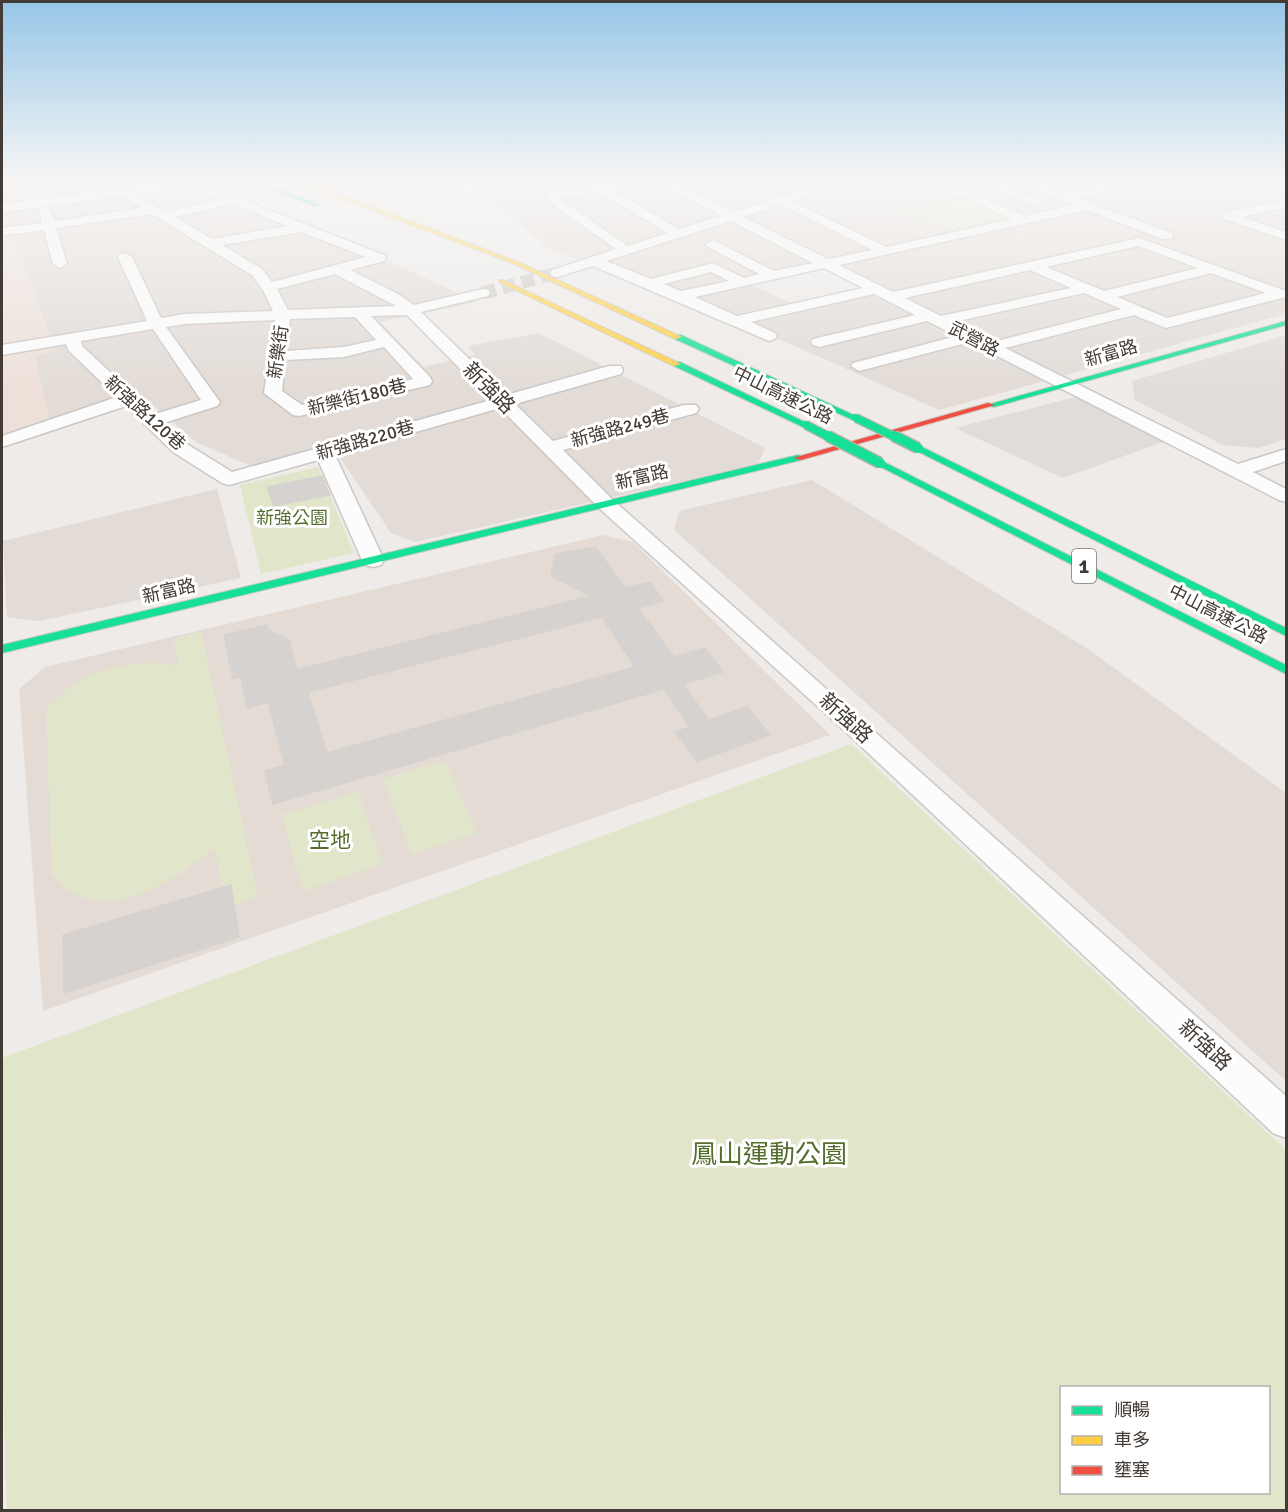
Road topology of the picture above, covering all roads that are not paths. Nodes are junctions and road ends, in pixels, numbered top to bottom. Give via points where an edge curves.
1 (56, 252) edge
2 (225, 252) edge
3 (363, 252) edge
4 (486, 252) edge
5 (492, 252) edge
6 (592, 252) edge
7 (625, 252) edge
8 (727, 252) edge
9 (802, 252) edge
10 (882, 252) edge
11 (1094, 252) edge
12 (1164, 252) edge
13 (125, 257) dead end
14 (599, 260) junction
15 (514, 262) junction
16 (60, 264) dead end
17 (826, 264) junction
18 (1030, 265) junction
19 (1211, 269) junction
20 (339, 270) junction
21 (558, 273) tunnel mouth
22 (490, 275) dead end
23 (773, 276) junction
24 (742, 282) junction
25 (649, 284) junction
26 (268, 287) junction
27 (876, 289) junction
28 (1085, 289) junction
29 (483, 293) tunnel mouth
30 (680, 296) junction
31 (1101, 296) junction
32 (891, 297) junction
33 (411, 310) junction
34 (1136, 310) junction
35 (359, 312) junction
36 (283, 315) junction
37 (934, 318) junction
38 (736, 321) junction
39 (156, 323) junction
40 (1287, 323) edge
41 (769, 336) dead end
42 (73, 338) junction
43 (972, 338) junction
44 (387, 342) junction
45 (819, 342) dead end
46 (991, 347) junction
47 (2, 350) edge
48 (278, 356) junction
49 (860, 366) dead end
50 (615, 370) dead end
51 (1066, 385) junction
52 (273, 393) joint
53 (128, 399) junction
54 (501, 400) junction
55 (690, 409) dead end
56 (152, 421) junction
57 (2, 441) edge
58 (550, 448) junction
59 (324, 452) junction
60 (1287, 455) edge
61 (1237, 471) junction
62 (229, 479) joint
63 (1287, 496) edge
64 (606, 504) junction
65 (373, 560) junction
66 (1287, 632) edge
67 (2, 650) edge
68 (1287, 670) edge
69 (1287, 1120) edge

1 - 16 street
2 - 26 street, 新樂街 via 257,272
3 - 20 street via 380,258
4 - 15 main road, 中山高速公路 / 1
5 - 15 main road
6 - 14 street
7 - 14 street
8 - 23 street
9 - 17 street, 武營路
10 - 17 street
11 - 18 street
12 - 19 street
13 - 39 street
14 - 21 street
14 - 25 street
15 - 66 main road, 中山高速公路 / 1, bridge via 856,418
17 - 23 street
17 - 27 street, 武營路
18 - 28 street
18 - 32 street
19 - 31 street
19 - 34 street via 1281,294 1166,323
20 - 26 street
20 - 33 street, 新強路
22 - 68 main road, 中山高速公路 / 1, bridge via 806,425
23 - 24 street
24 - 25 street via 713,267
24 - 30 street
25 - 30 street
26 - 36 street, 新樂街
27 - 32 street, 武營路
27 - 38 street
28 - 31 street
28 - 37 street
29 - 33 street
30 - 38 street
31 - 34 street
32 - 37 street, 武營路
33 - 35 street
33 - 54 street, 新強路
34 - 46 street
35 - 36 street
35 - 44 street, 新樂街180巷
36 - 39 street
36 - 48 street, 新樂街
37 - 43 street, 武營路
37 - 45 street
38 - 41 street
39 - 42 street
39 - 56 street via 211,402
40 - 51 main road, 新富路
42 - 47 street
42 - 53 street, 新強路120巷 via 74,347
43 - 46 street, 武營路
43 - 49 street
44 - 48 street via 344,352
44 - 52 street, 新樂街180巷 via 424,381 299,411
46 - 51 street, 武營路
48 - 52 street, 新樂街
50 - 54 street, 新強路220巷
51 - 61 street, 武營路
51 - 64 main road, 新富路 via 788,461
53 - 56 street, 新強路120巷
53 - 57 street
54 - 58 street, 新強路
54 - 59 street, 新強路220巷
55 - 58 street, 新強路249巷
56 - 62 street, 新強路120巷 via 180,448
58 - 64 street, 新強路
59 - 62 street, 新強路220巷
59 - 65 street
60 - 61 street
61 - 63 street, 武營路
64 - 65 main road, 新富路
64 - 69 street, 新強路
65 - 67 main road, 新富路

